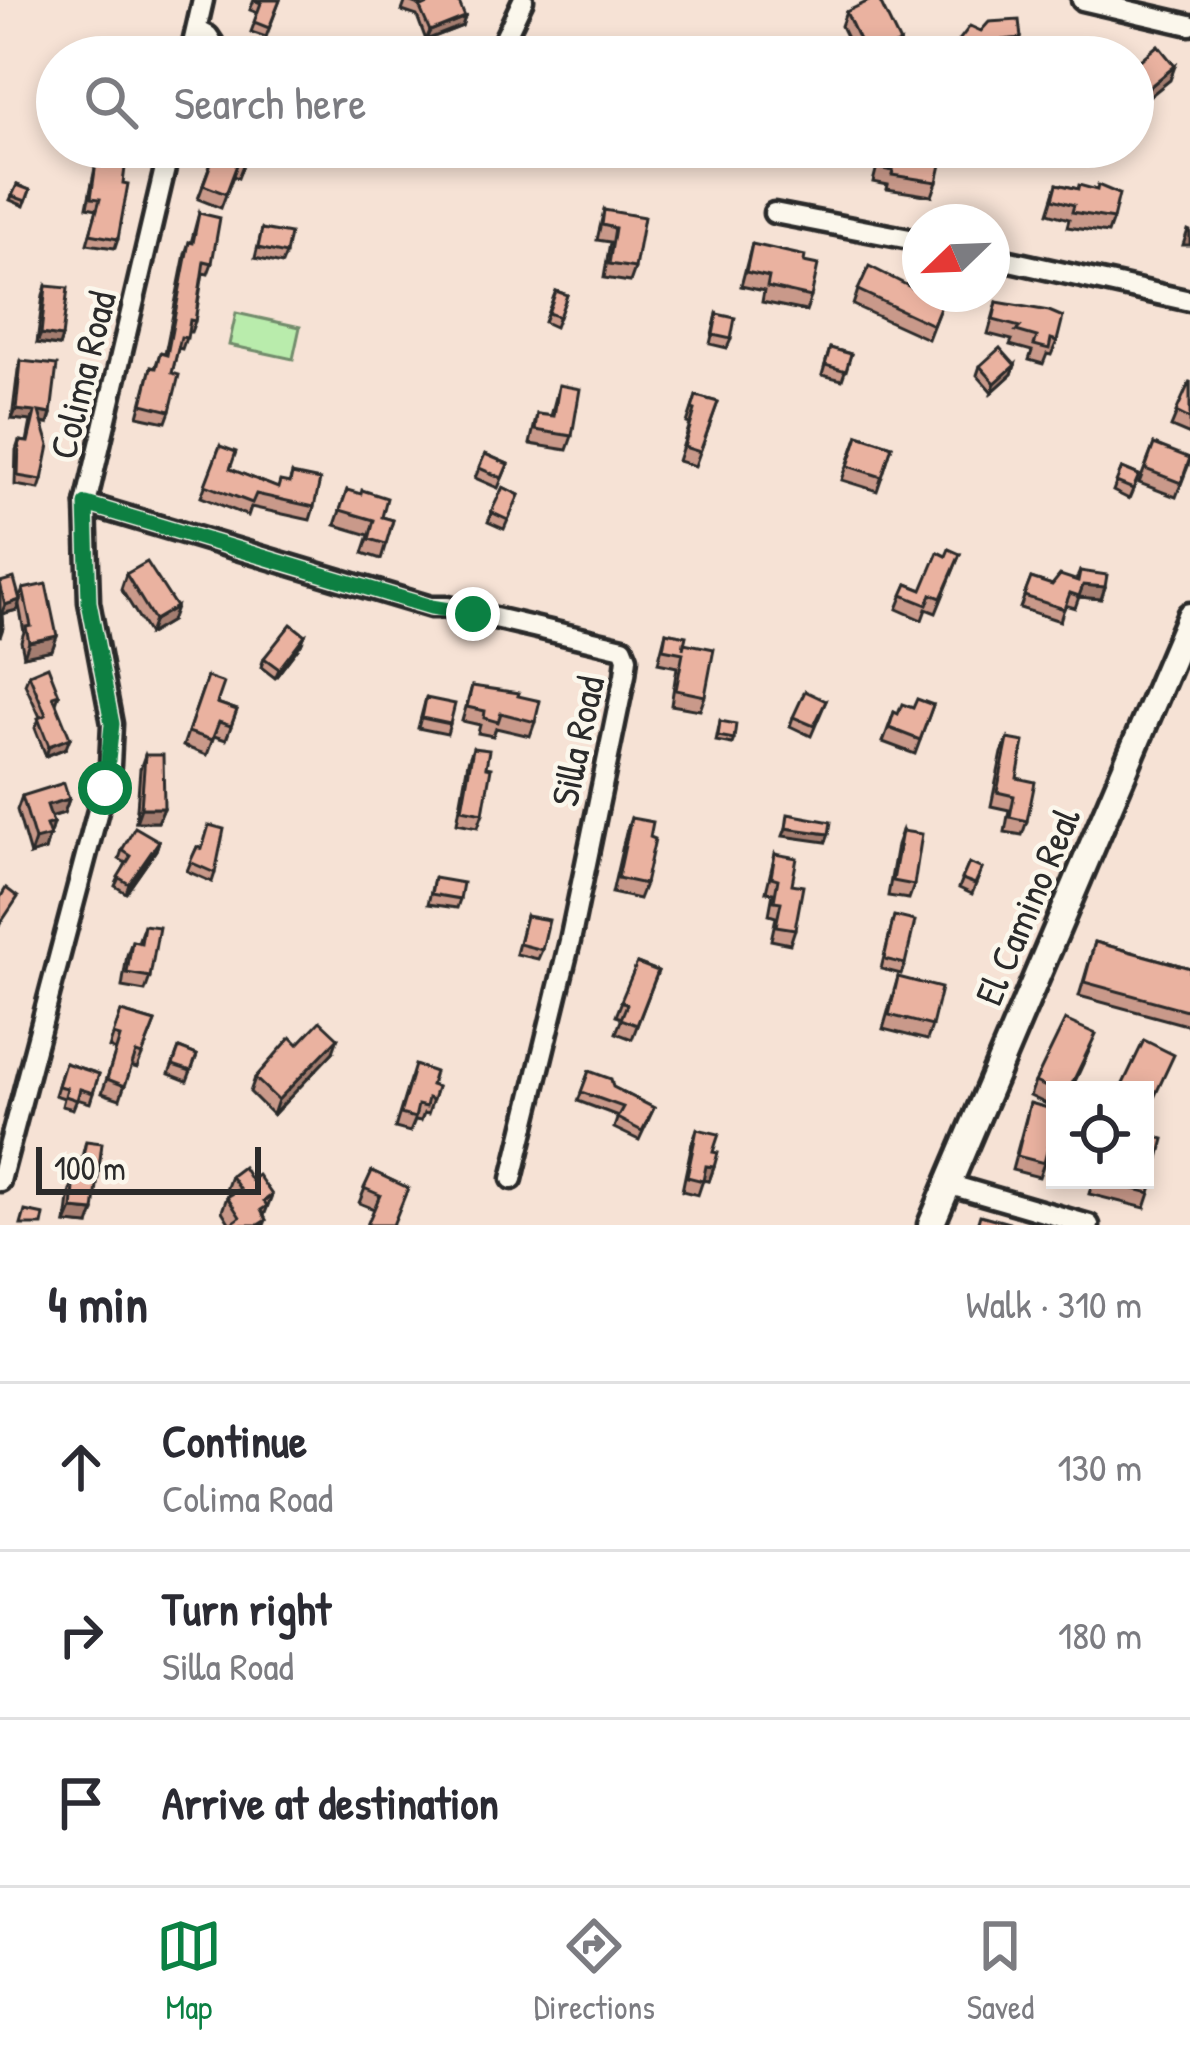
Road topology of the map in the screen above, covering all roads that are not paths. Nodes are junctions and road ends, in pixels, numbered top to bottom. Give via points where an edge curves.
1 (203, 0) edge
2 (523, 0) edge
3 (1082, 0) edge
4 (1190, 25) edge
5 (197, 30) junction
6 (195, 36) edge
7 (208, 36) edge
8 (506, 36) edge
9 (165, 168) edge
10 (774, 213) dead end
11 (902, 238) edge
12 (1010, 261) edge
13 (1190, 301) edge
14 (86, 504) junction
15 (1190, 616) edge
16 (512, 1179) dead end
17 (0, 1181) edge
18 (947, 1184) junction
19 (931, 1225) edge
20 (1090, 1225) edge

1 - 5 street
2 - 8 street
3 - 4 street
5 - 6 street
5 - 7 street
9 - 14 street, Colima Road
10 - 11 street
12 - 13 street
14 - 16 street, Silla Road via 431,607 622,648 625,675 570,941
14 - 17 street, Colima Road via 89,602 112,724 110,764
15 - 18 main road, El Camino Real
18 - 19 main road, El Camino Real
18 - 20 street

